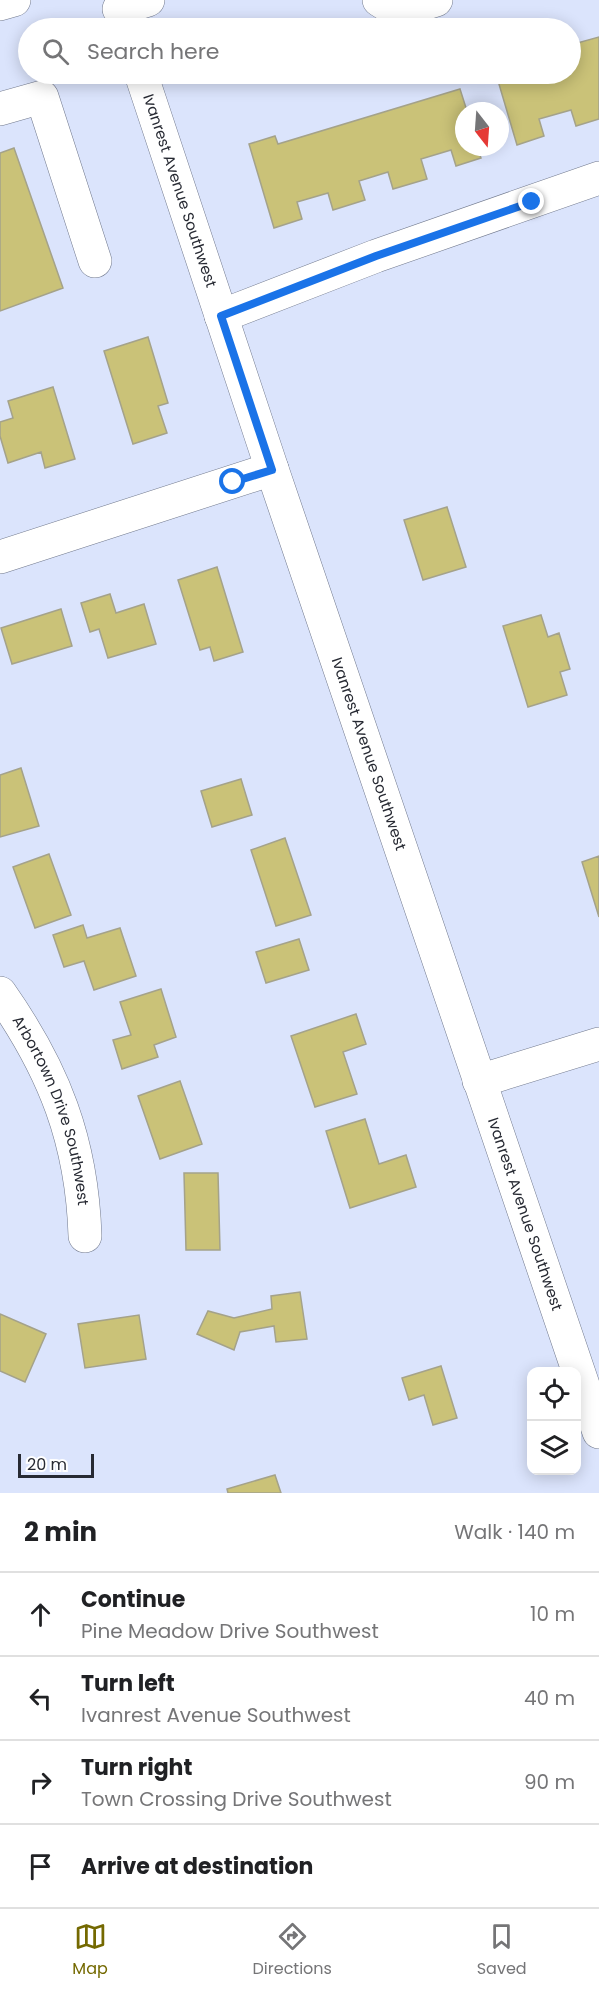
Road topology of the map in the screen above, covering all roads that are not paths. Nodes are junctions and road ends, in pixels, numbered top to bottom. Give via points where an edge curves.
1 (14, 0) edge
2 (379, 0) edge
3 (436, 0) edge
4 (0, 4) edge
5 (144, 84) edge
6 (0, 109) edge
7 (599, 178) edge
8 (95, 261) dead end
9 (221, 316) junction
10 (272, 470) junction
11 (0, 557) edge
12 (0, 993) edge
13 (599, 1044) edge
14 (479, 1081) junction
15 (85, 1236) dead end
16 (599, 1432) edge

1 - 4 street
2 - 3 street via 398,12
5 - 9 street, Ivanrest Avenue Southwest
6 - 8 street via 42,97
7 - 9 street via 376,256
9 - 10 street, Ivanrest Avenue Southwest
10 - 11 street
10 - 14 street, Ivanrest Avenue Southwest
12 - 15 street, Arbortown Drive Southwest via 46,1070 74,1141 83,1189
13 - 14 street
14 - 16 street, Ivanrest Avenue Southwest

